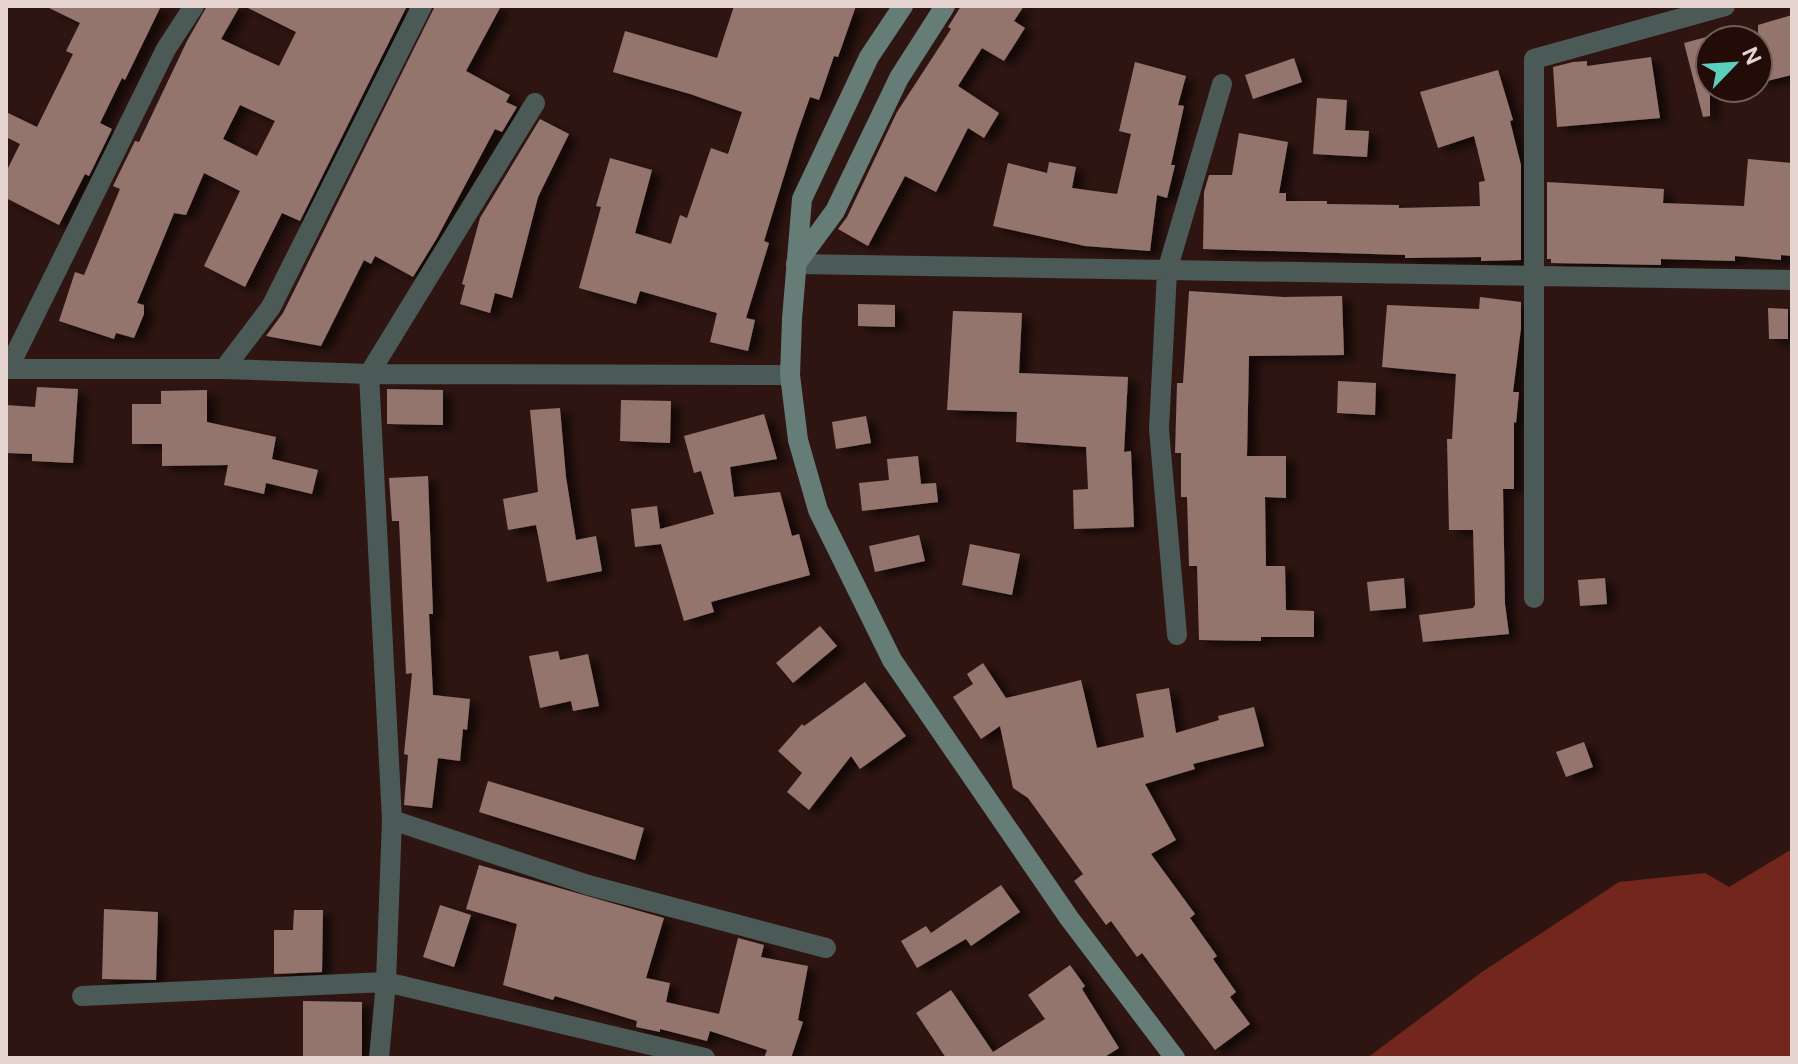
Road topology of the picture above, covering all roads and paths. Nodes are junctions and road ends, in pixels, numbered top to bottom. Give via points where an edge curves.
1 (194, 6) edge
2 (422, 6) edge
3 (903, 6) edge
4 (945, 6) edge
5 (1725, 6) edge
6 (1222, 84) dead end
7 (535, 103) dead end
8 (796, 264) junction
9 (1167, 271) junction
10 (1534, 276) junction
11 (1792, 280) edge
12 (7, 369) edge
13 (224, 369) junction
14 (369, 374) junction
15 (790, 375) junction
16 (1534, 598) dead end
17 (1177, 635) dead end
18 (392, 820) junction
19 (826, 948) dead end
20 (386, 982) junction
21 (82, 996) dead end
22 (379, 1058) edge
23 (705, 1058) edge
24 (1175, 1058) edge

1 - 12 street via 166,49
2 - 13 street via 271,307
3 - 8 main road via 869,57 802,199
4 - 8 main road via 899,78 835,211
5 - 10 street via 1534,59
6 - 9 street
7 - 14 street
8 - 9 street
8 - 15 main road
9 - 10 street
9 - 17 street via 1159,429
10 - 11 street
10 - 16 street
12 - 13 street
13 - 14 street
14 - 15 street
14 - 18 street
15 - 24 main road via 798,440 818,510 892,660 1069,918
18 - 19 street via 588,885
18 - 20 street
20 - 21 street
20 - 22 street
20 - 23 street

